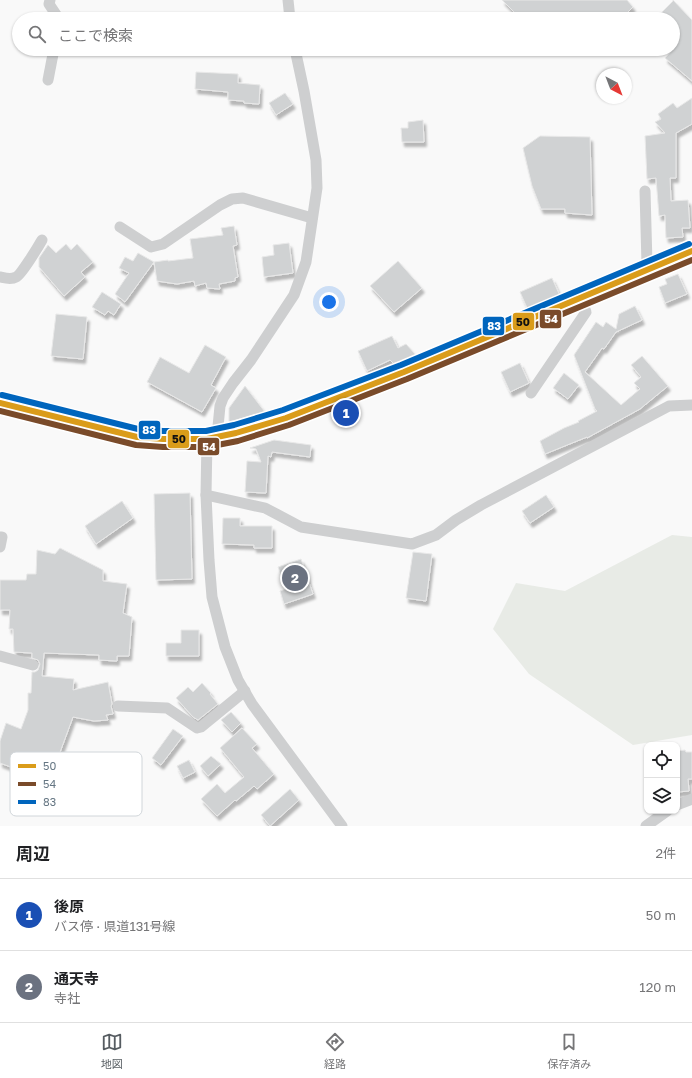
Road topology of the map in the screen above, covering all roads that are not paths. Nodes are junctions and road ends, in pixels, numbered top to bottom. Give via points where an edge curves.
1 (50, 0) edge
2 (288, 0) edge
3 (54, 12) edge
4 (289, 12) edge
5 (53, 56) edge
6 (296, 56) edge
7 (48, 80) dead end
8 (645, 191) dead end
9 (312, 218) junction
10 (120, 227) dead end
11 (42, 240) dead end
12 (692, 251) edge
13 (648, 270) junction
14 (0, 277) edge
15 (581, 299) junction
16 (531, 393) dead end
17 (0, 403) edge
18 (692, 405) edge
19 (212, 438) junction
20 (206, 495) junction
21 (0, 537) edge
22 (0, 547) edge
23 (0, 656) edge
24 (33, 665) dead end
25 (244, 691) junction
26 (118, 706) dead end
27 (692, 799) edge
28 (680, 804) edge
29 (663, 814) edge
30 (342, 826) edge
31 (646, 826) edge

1 - 3 street via 49,4
2 - 4 street
5 - 7 street
6 - 9 street via 316,160 317,188
8 - 13 street
9 - 10 street via 243,198 232,199 220,205 163,244 151,247
9 - 19 street via 306,262 294,295 223,398
11 - 14 street via 16,278
12 - 13 main road
13 - 15 main road
15 - 16 street via 586,312
15 - 19 main road via 286,418
17 - 19 main road via 137,437
18 - 20 street via 669,406 481,505 436,535 412,544 301,527 265,508
19 - 20 street
20 - 25 street via 212,596 225,647
21 - 22 street
23 - 24 street
25 - 26 street via 197,728 166,708
25 - 30 street
27 - 28 street
29 - 31 street

